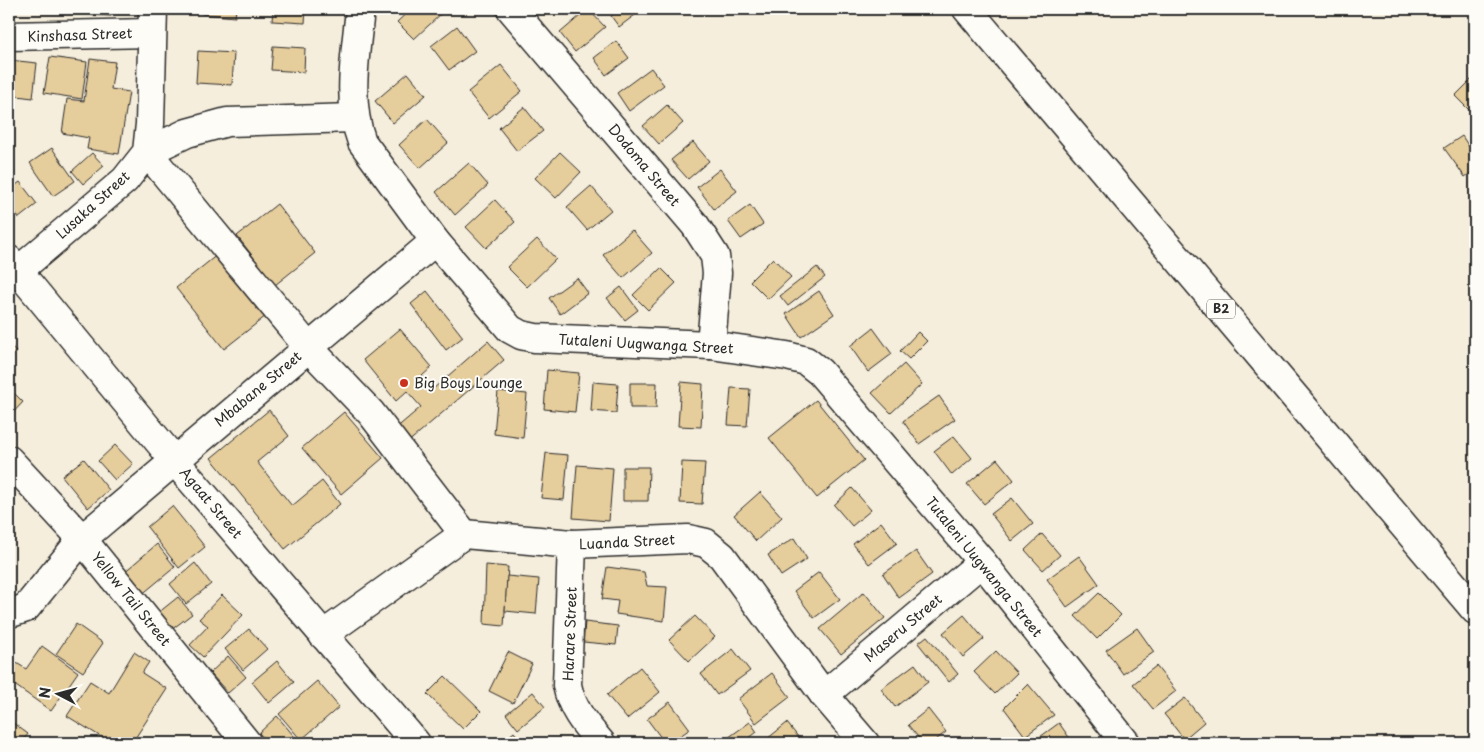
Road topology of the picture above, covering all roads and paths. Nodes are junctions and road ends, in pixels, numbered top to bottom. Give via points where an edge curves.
1 (360, 9) edge
2 (511, 9) edge
3 (967, 9) edge
4 (981, 9) edge
5 (152, 21) edge
6 (9, 36) edge
7 (354, 118) junction
8 (147, 152) junction
9 (435, 241) junction
10 (14, 266) edge
11 (711, 345) junction
12 (308, 347) junction
13 (174, 460) junction
14 (11, 468) edge
15 (464, 534) junction
16 (82, 539) junction
17 (572, 544) junction
18 (982, 562) junction
19 (1475, 591) edge
20 (1475, 610) edge
21 (9, 611) edge
22 (323, 635) junction
23 (824, 695) junction
24 (247, 743) edge
25 (416, 743) edge
26 (601, 743) edge
27 (866, 743) edge
28 (1126, 743) edge

1 - 7 main road, Tutaleni Uugwanga Street via 353,89
2 - 11 main road, Dodoma Street via 695,225 715,256 717,281
3 - 20 main road, B2
4 - 19 main road, B2
5 - 6 main road, Kinshasa Street
5 - 8 main road
7 - 8 main road via 227,122 187,133
7 - 9 main road, Tutaleni Uugwanga Street via 362,142
8 - 10 main road, Lusaka Street via 125,180
8 - 12 main road
9 - 11 main road, Tutaleni Uugwanga Street via 510,329 521,335
9 - 12 main road, Mbabane Street
10 - 13 main road, Agaat Street
11 - 18 main road, Tutaleni Uugwanga Street via 787,356 806,361 820,372
12 - 13 main road, Mbabane Street
12 - 15 main road via 371,413
13 - 16 main road, Mbabane Street
13 - 22 main road, Agaat Street
14 - 16 main road, Yellow Tail Street
15 - 17 main road, Luanda Street
15 - 22 main road
16 - 21 main road, Mbabane Street via 26,608
16 - 24 main road, Yellow Tail Street
17 - 23 main road, Luanda Street via 688,539 706,543 722,556
17 - 26 main road, Harare Street via 570,701
18 - 23 main road, Maseru Street
18 - 28 main road, Tutaleni Uugwanga Street
22 - 25 main road, Agaat Street
23 - 27 main road, Luanda Street

